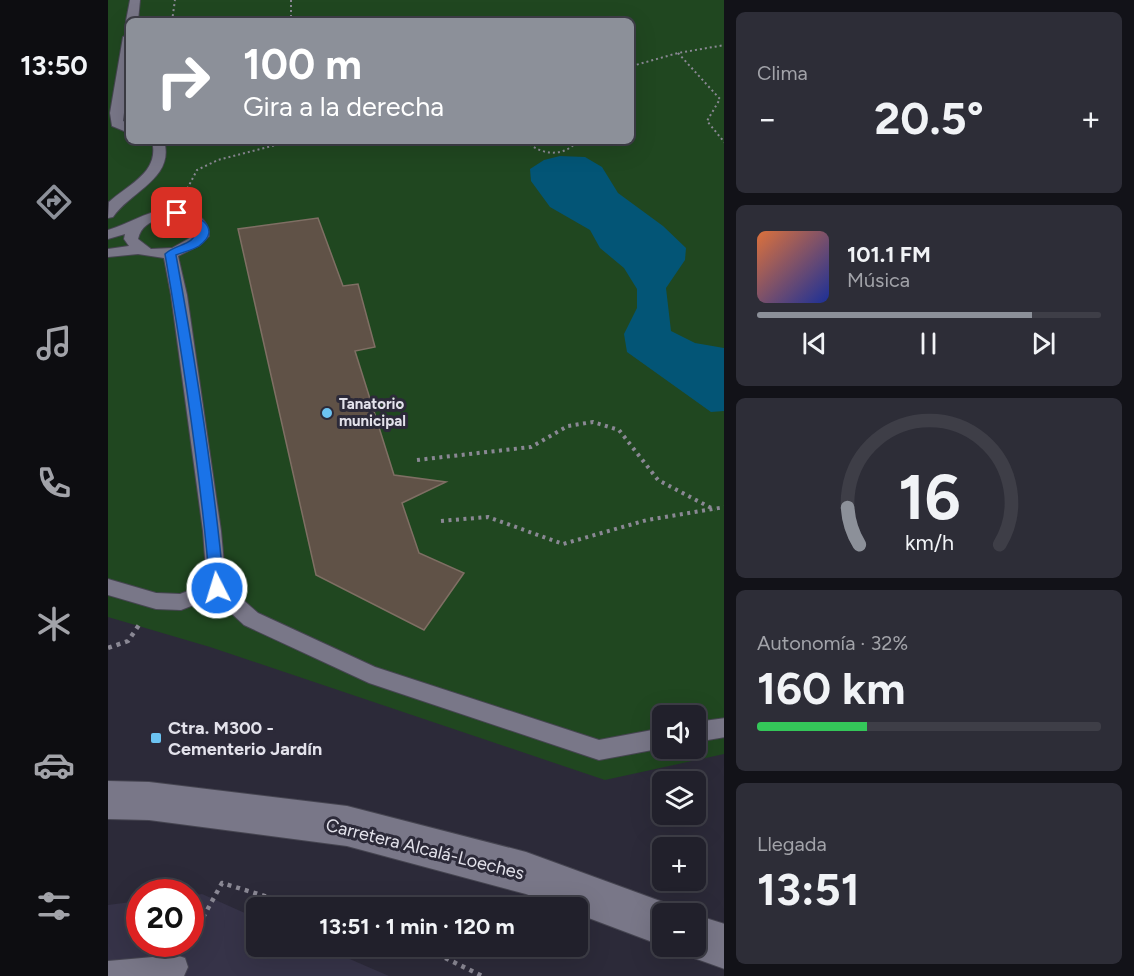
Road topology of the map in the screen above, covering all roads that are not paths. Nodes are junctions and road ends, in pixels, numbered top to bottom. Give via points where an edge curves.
1 (135, 0) edge
2 (132, 18) edge
3 (126, 55) edge
4 (126, 128) edge
5 (158, 144) edge
6 (108, 214) edge
7 (134, 227) junction
8 (109, 231) edge
9 (139, 249) junction
10 (108, 253) edge
11 (170, 254) junction
12 (108, 587) edge
13 (217, 588) junction
14 (724, 727) edge
15 (706, 730) edge
16 (652, 740) edge
17 (108, 800) edge
18 (652, 920) edge
19 (706, 941) edge
20 (724, 947) edge
21 (176, 967) dead end
22 (108, 974) edge

1 - 2 lane
3 - 4 lane via 116,113 117,123
5 - 6 lane via 161,162 154,174 113,204
7 - 8 lane
7 - 9 lane via 131,239
7 - 11 lane via 152,216 177,213 198,220 202,236 184,250
9 - 10 lane
9 - 11 lane
11 - 13 lane via 181,307
12 - 13 lane via 156,601 181,602
13 - 16 lane via 251,619 369,674 599,750
14 - 15 lane
17 - 18 main road, Carretera Alcalá-Loeches via 149,801 347,826 526,873
19 - 20 main road
21 - 22 lane

